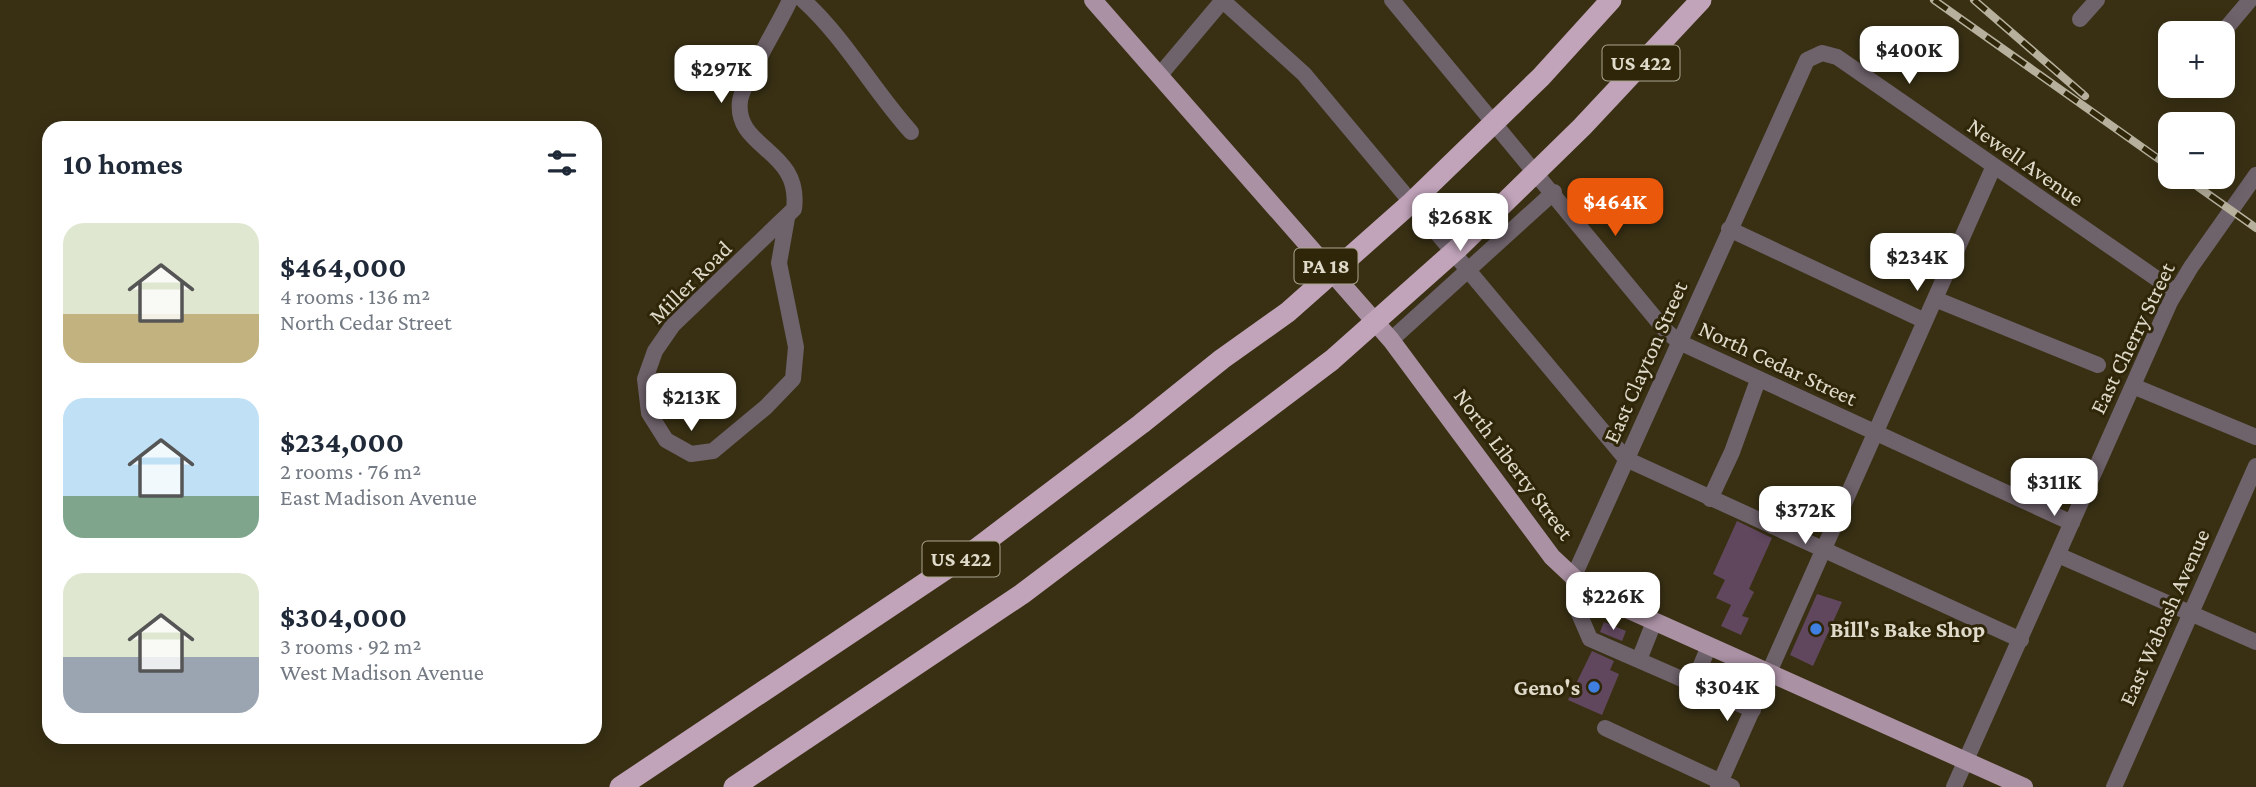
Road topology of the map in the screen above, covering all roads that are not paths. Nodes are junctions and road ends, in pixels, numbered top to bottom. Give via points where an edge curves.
1 (790, 0) edge
2 (803, 0) edge
3 (1093, 0) edge
4 (1222, 0) edge
5 (1392, 0) edge
6 (1611, 0) edge
7 (1701, 0) edge
8 (2097, 0) edge
9 (2250, 0) edge
10 (2081, 19) dead end
11 (2232, 21) edge
12 (1815, 55) joint
13 (1159, 76) junction
14 (911, 132) dead end
15 (1993, 168) junction
16 (2256, 175) edge
17 (1553, 192) junction
18 (787, 218) junction
19 (1729, 229) junction
20 (1469, 269) junction
21 (2176, 292) junction
22 (1935, 299) junction
23 (1925, 321) junction
24 (1391, 340) junction
25 (1679, 342) junction
26 (2098, 365) dead end
27 (1758, 380) junction
28 (2133, 386) junction
29 (1875, 433) junction
30 (2256, 438) edge
31 (1626, 459) junction
32 (2256, 466) edge
33 (1710, 499) junction
34 (2072, 523) junction
35 (1824, 548) junction
36 (2058, 555) junction
37 (1573, 578) junction
38 (2191, 613) junction
39 (1654, 622) junction
40 (2021, 640) junction
41 (2256, 642) edge
42 (1709, 646) junction
43 (1639, 660) junction
44 (1769, 673) junction
45 (1693, 684) junction
46 (1752, 710) junction
47 (1605, 728) dead end
48 (1966, 761) junction
49 (1723, 785) edge
50 (620, 787) edge
51 (734, 787) edge
52 (1954, 787) edge
53 (2024, 787) edge
54 (2114, 787) edge

1 - 18 street, Miller Road via 742,90 739,107 745,128 777,157 793,182 794,209
2 - 14 street
3 - 13 main road, North Liberty Street / PA 18
4 - 13 street
4 - 20 street via 1304,74
5 - 17 street, North Cedar Street
6 - 50 highway, US 422 via 1541,77 1412,202 1288,312 976,549
7 - 51 highway, US 422 via 1582,127 1332,360 1022,594
8 - 10 street
9 - 11 street
12 - 15 street, Newell Avenue via 1837,57
12 - 19 street, East Clayton Street via 1801,68
13 - 24 main road, North Liberty Street / PA 18
15 - 21 street, Newell Avenue
15 - 22 street
16 - 21 street, East Cherry Street
17 - 20 street
17 - 25 street, North Cedar Street
18 - 18 street, Miller Road via 779,263 796,347 793,379 713,451 691,454 666,440 649,413 645,379 654,351 673,326
19 - 23 street
19 - 25 street, East Clayton Street
20 - 24 street
20 - 31 street
21 - 28 street, East Cherry Street
22 - 23 street
22 - 26 street
23 - 29 street
24 - 37 main road, North Liberty Street / PA 18 via 1543,546
25 - 27 street, North Cedar Street
25 - 31 street, East Clayton Street
27 - 29 street, North Cedar Street
27 - 33 street
28 - 30 street
28 - 34 street, East Cherry Street
29 - 34 street, North Cedar Street
29 - 35 street
31 - 33 street
31 - 37 street, East Clayton Street
32 - 38 street, East Wabash Avenue
33 - 35 street
34 - 36 street, East Cherry Street
35 - 40 street
35 - 44 street
36 - 38 street
36 - 40 street, East Cherry Street
37 - 39 main road, North Liberty Street / PA 18 via 1596,595
37 - 43 street via 1578,611 1590,639
38 - 41 street
38 - 54 street, East Wabash Avenue
39 - 42 main road, North Liberty Street / PA 18
39 - 43 street
40 - 48 street, East Cherry Street
42 - 44 main road, North Liberty Street / PA 18
42 - 45 street
43 - 45 street
44 - 46 street
44 - 48 main road, North Liberty Street / PA 18
45 - 46 street
46 - 49 street
47 - 49 street
48 - 52 street, East Cherry Street
48 - 53 main road, North Liberty Street / PA 18

